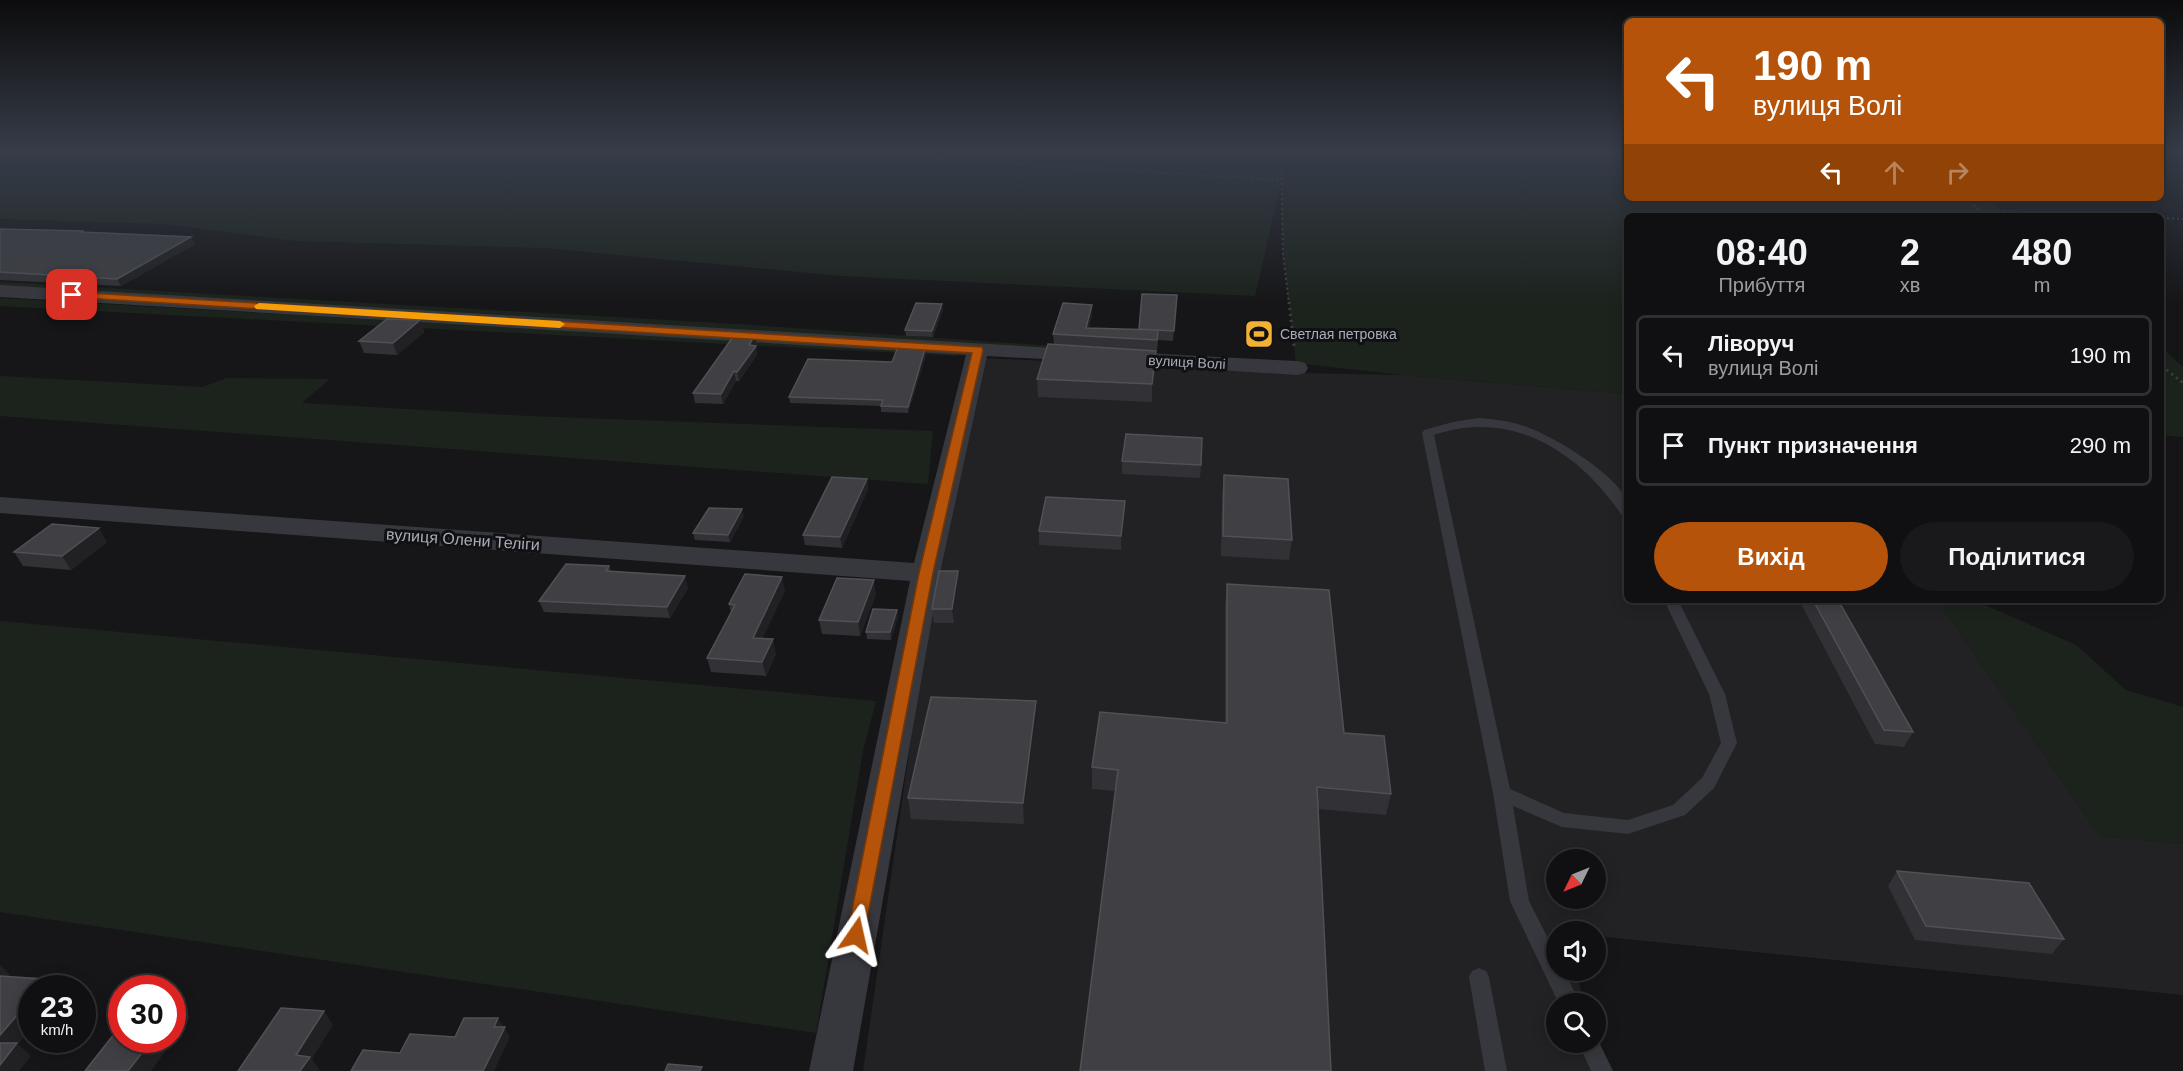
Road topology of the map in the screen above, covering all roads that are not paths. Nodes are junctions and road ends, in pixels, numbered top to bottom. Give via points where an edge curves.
1 (0, 291) edge
2 (978, 350) junction
3 (1297, 368) road end
4 (0, 504) edge
5 (1624, 509) edge
6 (926, 573) junction
7 (1672, 603) edge
8 (1502, 793) junction
9 (1479, 976) dead end
10 (1564, 993) edge
11 (1593, 1053) edge
12 (831, 1071) edge
13 (1496, 1071) edge
14 (1602, 1071) edge

1 - 2 street, вулиця Волі
2 - 3 street, вулиця Волі
2 - 6 street
4 - 6 street, вулиця Олени Теліги
5 - 8 lane via 1597,475 1557,444 1515,428 1480,422 1428,433
6 - 12 street
7 - 8 lane via 1717,694 1729,743 1708,783 1678,810 1628,827 1562,820
8 - 10 lane via 1520,901
9 - 13 lane
11 - 14 lane

